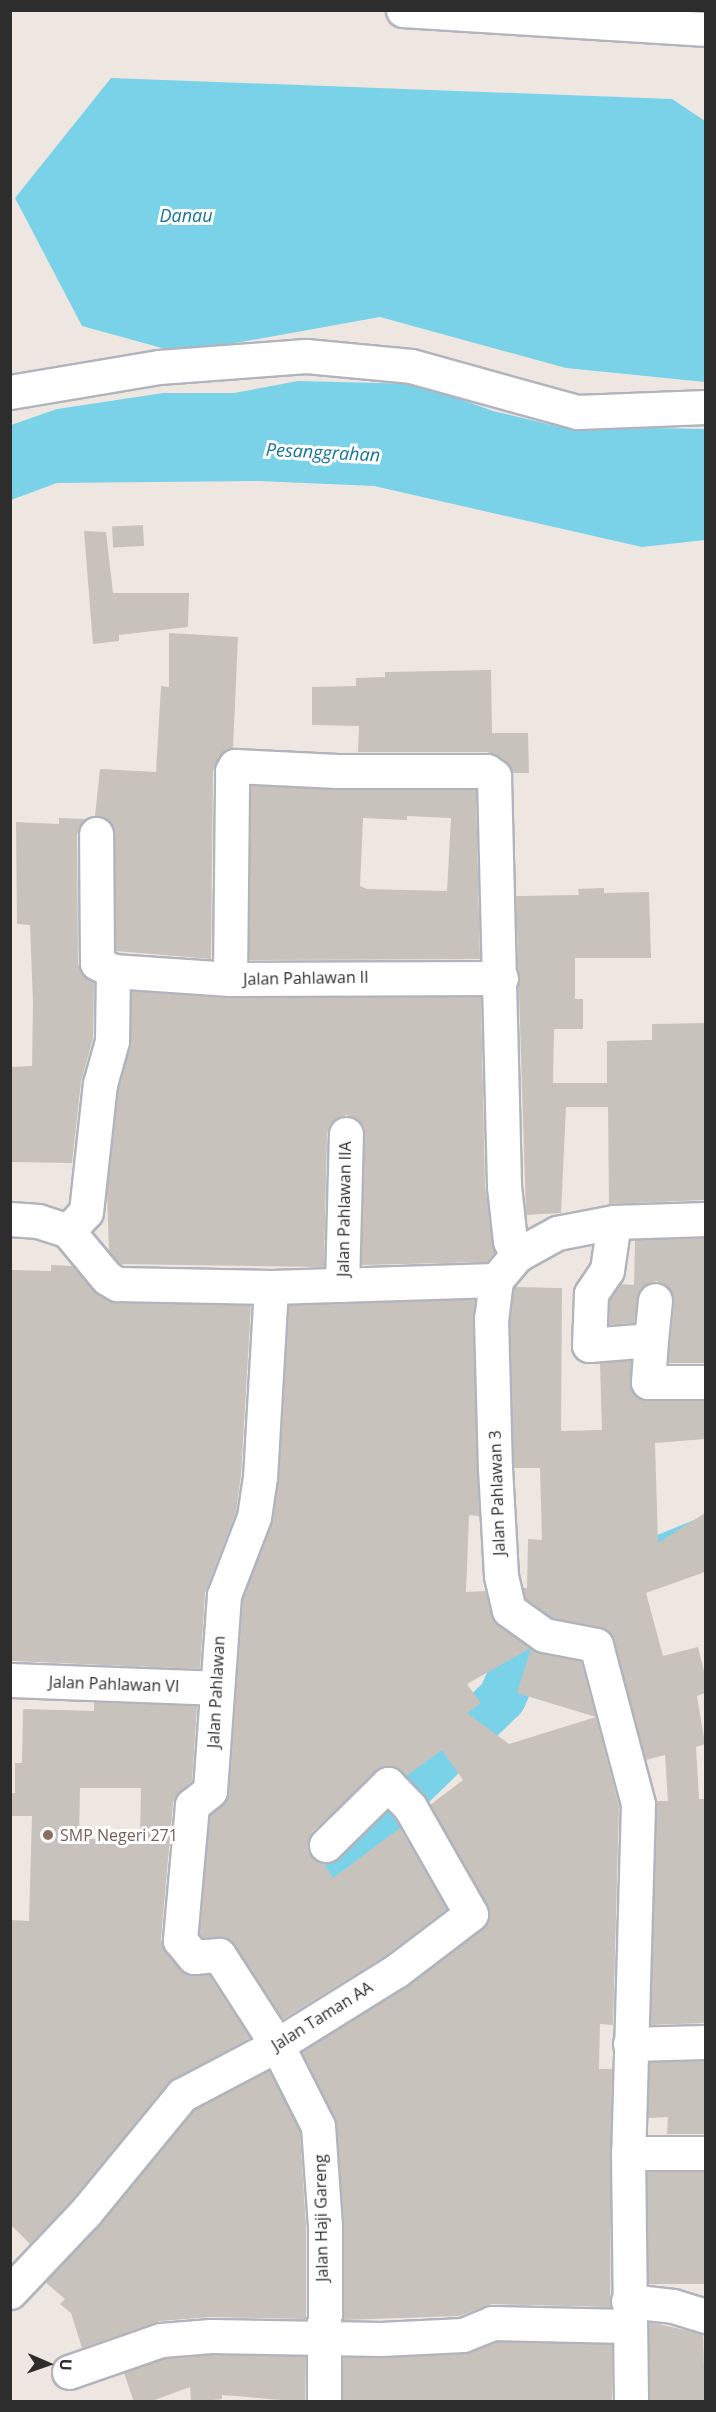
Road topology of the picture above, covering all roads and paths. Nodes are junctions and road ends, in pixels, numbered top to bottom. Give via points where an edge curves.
1 (403, 10) edge
2 (705, 29) edge
3 (10, 392) edge
4 (705, 406) edge
5 (96, 834) dead end
6 (113, 971) junction
7 (501, 978) junction
8 (230, 980) junction
9 (346, 1134) dead end
10 (10, 1219) edge
11 (705, 1219) edge
12 (614, 1222) junction
13 (68, 1231) junction
14 (517, 1255) junction
15 (496, 1280) junction
16 (342, 1285) junction
17 (271, 1287) junction
18 (655, 1300) dead end
19 (651, 1340) junction
20 (705, 1382) edge
21 (10, 1680) edge
22 (217, 1688) junction
23 (326, 1845) dead end
24 (705, 2042) edge
25 (630, 2044) junction
26 (277, 2045) junction
27 (628, 2152) junction
28 (705, 2153) edge
29 (16, 2275) edge
30 (629, 2313) junction
31 (705, 2316) edge
32 (322, 2339) junction
33 (69, 2372) dead end
34 (324, 2402) edge
35 (632, 2402) edge

1 - 2 street
3 - 4 street via 159,367 306,356 411,366 577,412
5 - 6 street via 97,963
6 - 8 street, Jalan Pahlawan II
6 - 13 street via 111,1041 100,1084 86,1212
7 - 8 street, Jalan Pahlawan II
7 - 8 street via 494,777 486,771 235,766
7 - 14 street via 504,1186 510,1241
9 - 16 street, Jalan Pahlawan IIA
10 - 13 street via 38,1221
11 - 12 street
12 - 14 street via 557,1233
12 - 19 street via 607,1270 591,1294 589,1345
13 - 17 street via 107,1278 117,1284
14 - 15 street
15 - 16 street
15 - 25 street, Jalan Pahlawan 3 via 491,1318 495,1468 501,1576 509,1610 544,1635 596,1645 638,1804
16 - 17 street
17 - 22 street, Jalan Pahlawan via 260,1477 254,1518 224,1595
18 - 19 street
19 - 20 street via 648,1382
21 - 22 street, Jalan Pahlawan VI
22 - 26 street, Jalan Pahlawan via 210,1791 192,1805 180,1940 207,1956
23 - 26 street, Jalan Taman AA via 399,1795 471,1914 396,1971
24 - 25 street
25 - 27 street
26 - 29 street, Jalan Taman AA via 182,2095 85,2213
26 - 32 street, Jalan Haji Gareng via 318,2126 325,2227
27 - 28 street
27 - 30 street
30 - 31 street via 673,2306
30 - 32 street via 492,2323 463,2335
30 - 35 street
32 - 33 street via 211,2336 161,2340
32 - 34 street, Jalan Haji Gareng

